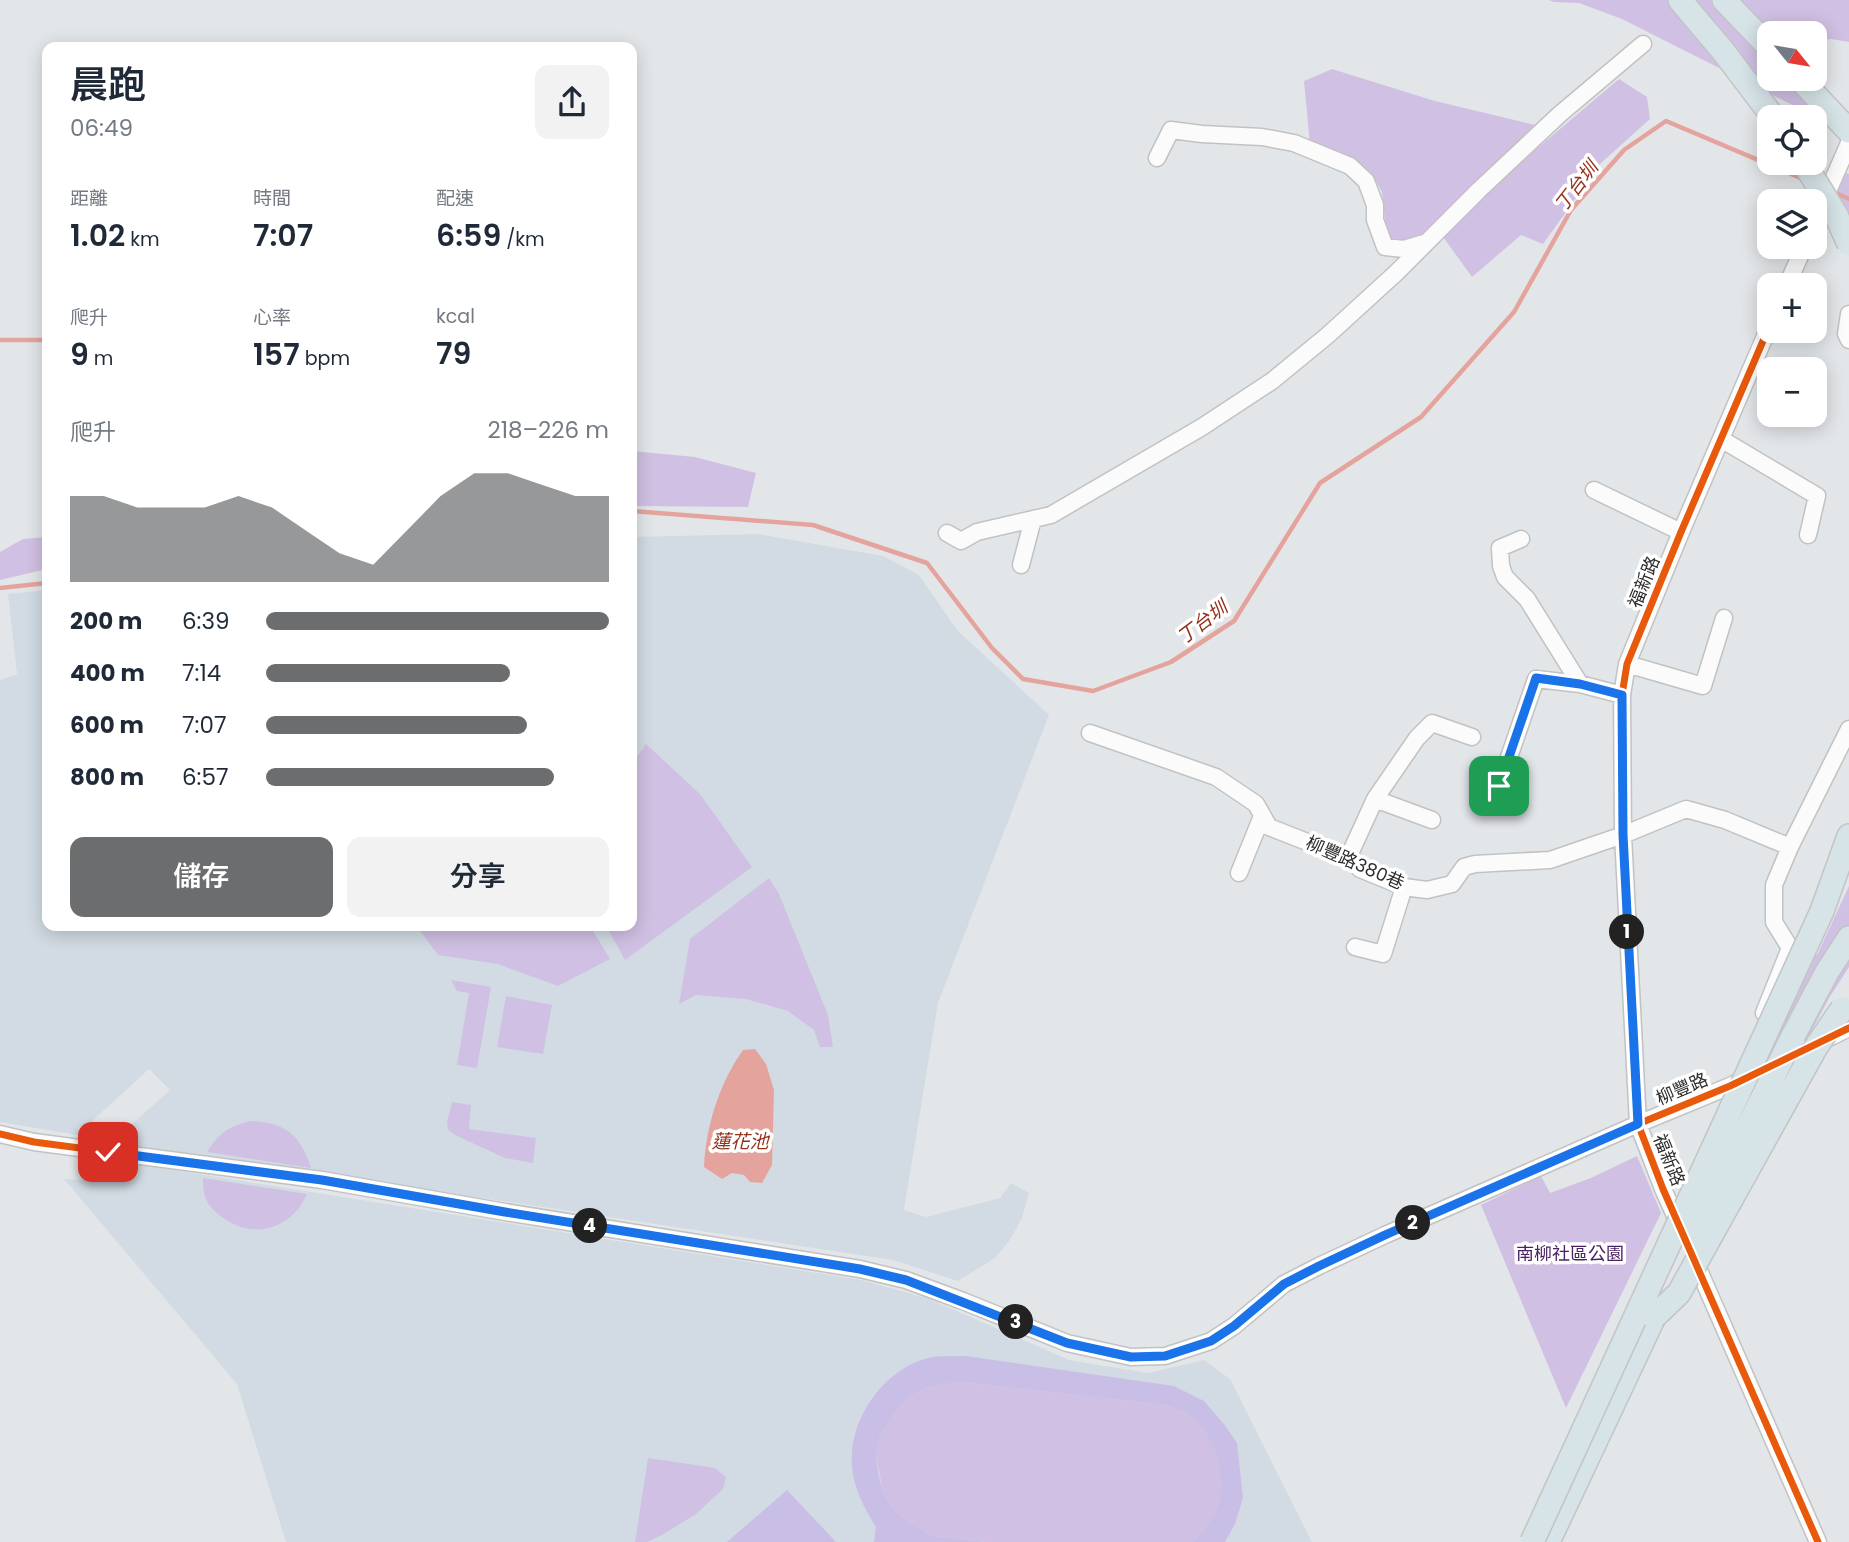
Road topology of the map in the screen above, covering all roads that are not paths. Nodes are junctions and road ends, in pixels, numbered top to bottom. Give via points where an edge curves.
1 (1680, 0) edge
2 (1724, 0) edge
3 (1757, 34) edge
4 (1643, 44) dead end
5 (1811, 91) edge
6 (1764, 105) edge
7 (1849, 131) edge
8 (1849, 143) edge
9 (1157, 158) dead end
10 (1811, 175) edge
11 (1827, 193) edge
12 (1827, 210) edge
13 (1425, 243) junction
14 (1849, 244) edge
15 (1849, 256) edge
16 (1849, 314) edge
17 (1849, 340) edge
18 (1762, 343) edge
19 (1721, 439) junction
20 (1594, 490) dead end
21 (1033, 519) junction
22 (1681, 532) junction
23 (947, 533) dead end
24 (1808, 536) dead end
25 (1521, 539) dead end
26 (1021, 565) dead end
27 (1724, 618) dead end
28 (1627, 664) junction
29 (1580, 684) junction
30 (1622, 695) junction
31 (1849, 729) edge
32 (1090, 733) dead end
33 (1472, 737) dead end
34 (1499, 786) dead end
35 (1375, 799) junction
36 (1262, 816) junction
37 (1432, 820) dead end
38 (1623, 835) junction
39 (1849, 836) edge
40 (1790, 847) junction
41 (1849, 856) edge
42 (1348, 858) junction
43 (1239, 873) dead end
44 (1404, 887) junction
45 (1822, 911) junction
46 (1849, 938) edge
47 (1355, 947) dead end
48 (1849, 1002) edge
49 (1849, 1028) edge
50 (1735, 1083) junction
51 (1638, 1124) junction
52 (0, 1134) edge
53 (1654, 1317) junction
54 (1532, 1542) edge
55 (1548, 1542) edge
56 (1818, 1542) edge

1 - 6 highway
2 - 3 highway
4 - 13 street via 1560,114
5 - 7 highway
8 - 11 street
9 - 13 street via 1171,130 1294,143 1350,166 1366,181 1385,247 1404,249
10 - 14 highway, bridge
12 - 15 street
13 - 21 street via 1272,381 1051,515
16 - 17 street
18 - 19 street, 福新路
19 - 22 street, 福新路
19 - 24 street via 1817,496
20 - 22 street
21 - 23 street via 977,532 961,541
21 - 26 street
22 - 28 street, 福新路
25 - 29 street via 1500,548 1500,566 1505,578 1527,598
27 - 28 street via 1703,686
28 - 30 street, 福新路
29 - 30 street
29 - 34 street via 1536,678
30 - 38 street, 福新路
31 - 40 street
32 - 36 street, 柳豐路380巷 via 1216,777 1256,804
33 - 35 street via 1432,723
35 - 37 street
35 - 42 street
36 - 42 street, 柳豐路380巷 via 1269,827
36 - 43 street
38 - 40 street, 柳豐路380巷 via 1686,808
38 - 44 street, 柳豐路380巷 via 1550,860 1464,867 1452,884 1427,890
38 - 51 street, 福新路
39 - 45 highway
40 - 50 street via 1774,885 1774,922 1790,948
41 - 45 highway
42 - 44 street, 柳豐路380巷 via 1360,869
44 - 47 street via 1382,954
45 - 54 highway, bridge
46 - 53 highway, bridge via 1792,1038
48 - 53 highway, bridge via 1816,1047 1679,1293
49 - 50 street, 柳豐路
50 - 51 street, 柳豐路
51 - 52 street, 柳豐路 via 1284,1284 1211,1341 1165,1356 1131,1357 1067,1343 906,1280 860,1269 322,1180
51 - 56 street, 福新路
53 - 55 highway

